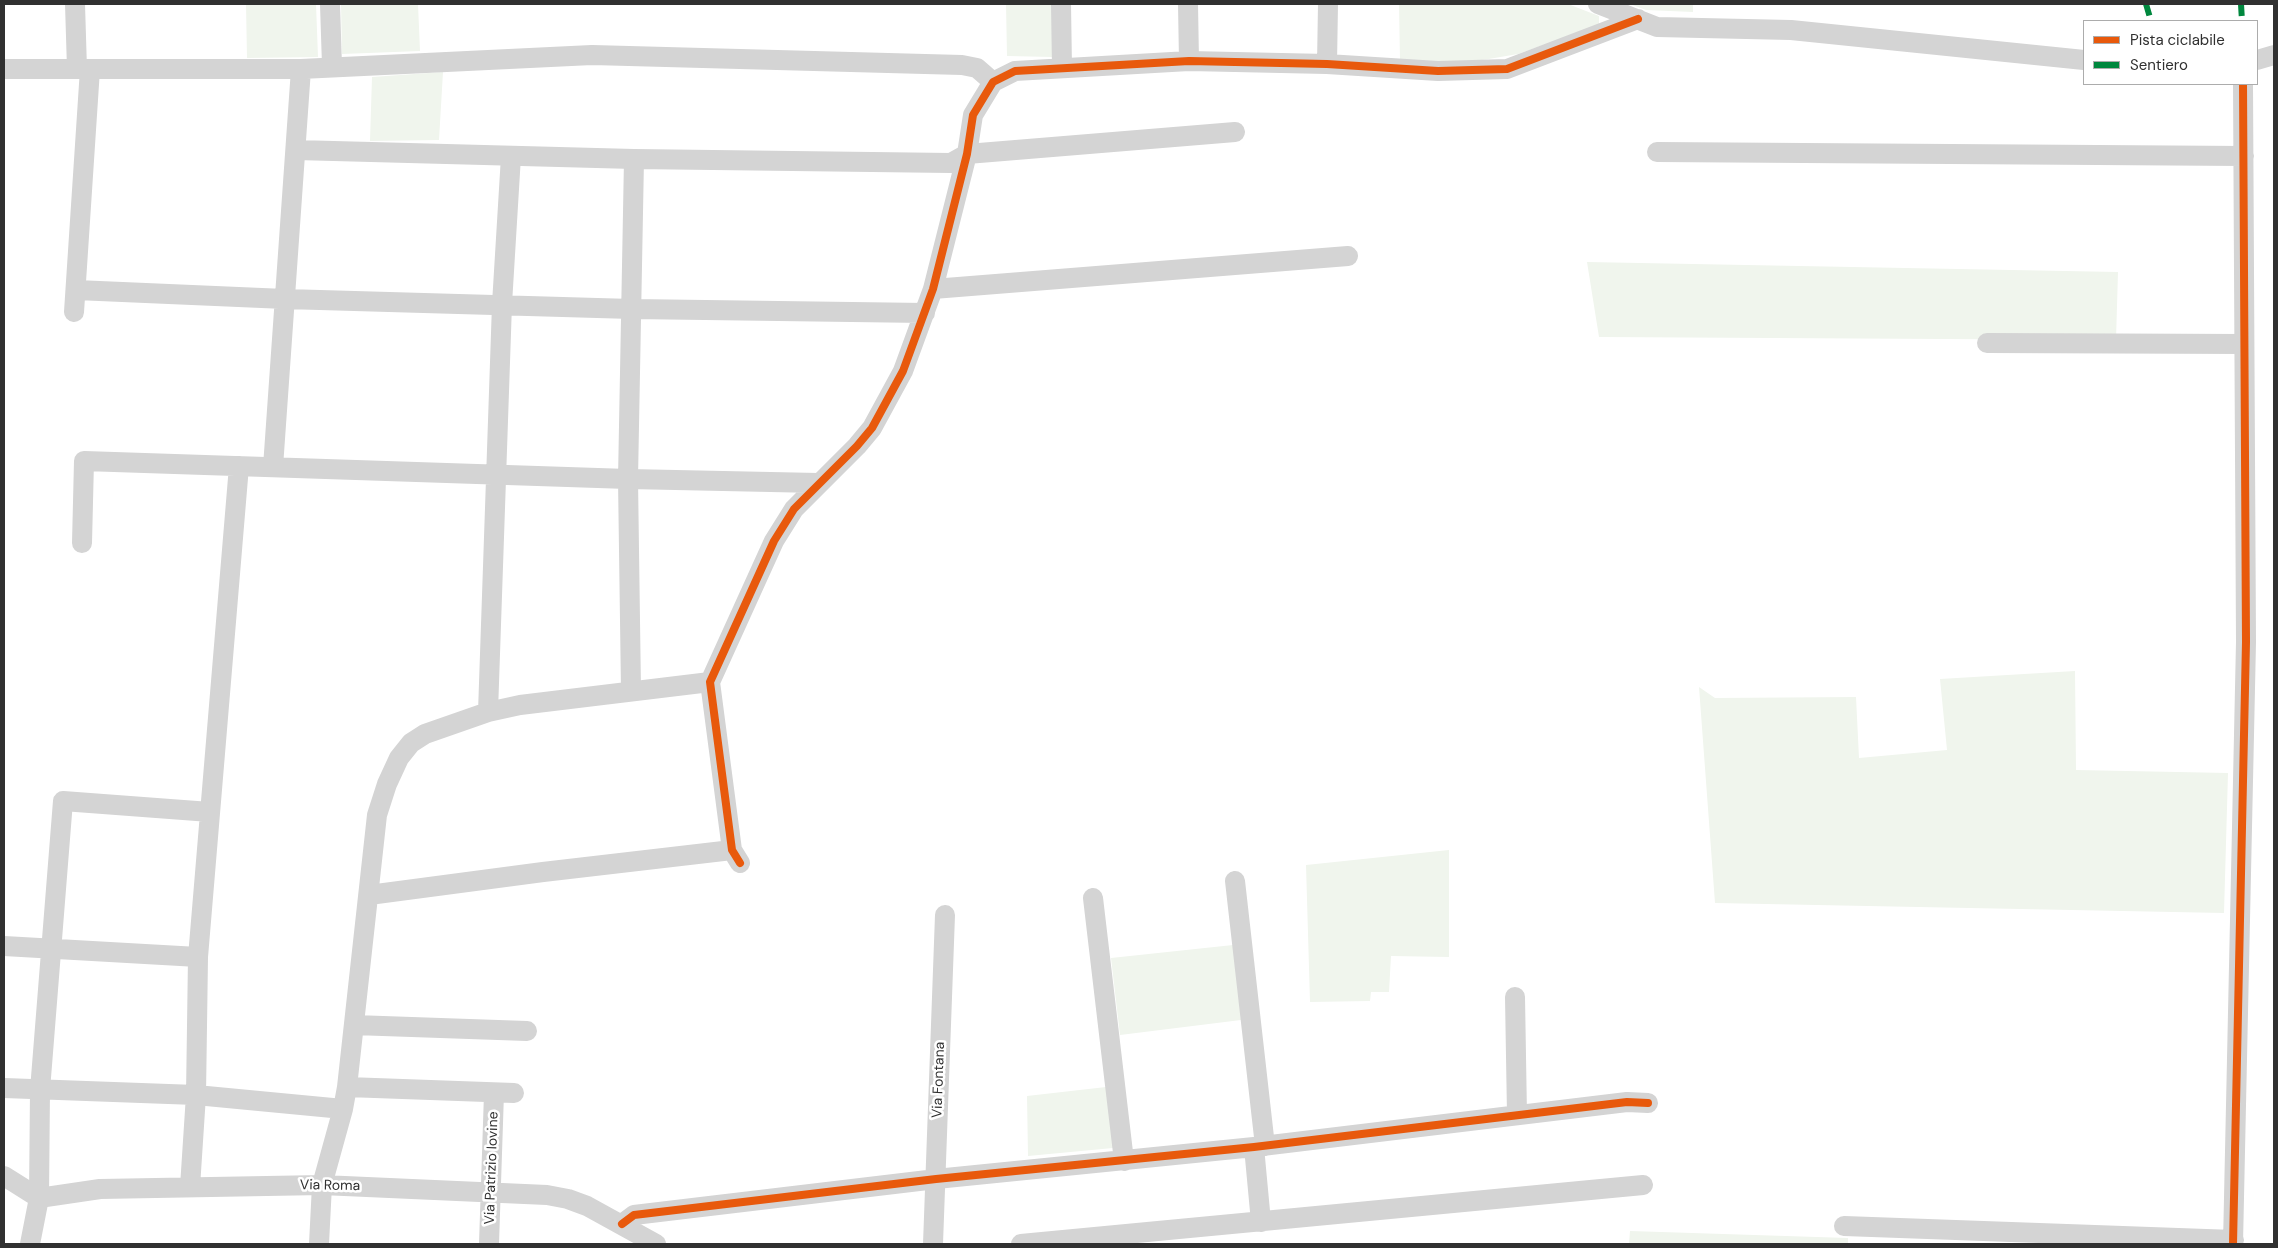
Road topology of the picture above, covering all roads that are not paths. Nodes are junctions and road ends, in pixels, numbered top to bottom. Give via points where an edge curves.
1 (75, 4) edge
2 (330, 4) edge
3 (1061, 4) edge
4 (1188, 4) edge
5 (1328, 4) edge
6 (1598, 4) edge
7 (1638, 19) junction
8 (2274, 55) edge
9 (2083, 60) edge
10 (2258, 60) edge
11 (1189, 61) junction
12 (1327, 64) junction
13 (332, 66) junction
14 (1062, 68) junction
15 (4, 69) edge
16 (83, 69) junction
17 (301, 69) junction
18 (993, 82) junction
19 (2243, 85) edge
20 (1235, 132) dead end
21 (296, 150) junction
22 (1657, 152) dead end
23 (967, 154) junction
24 (511, 156) junction
25 (2244, 156) junction
26 (634, 159) junction
27 (1348, 256) dead end
28 (933, 289) junction
29 (76, 290) junction
30 (285, 299) junction
31 (502, 304) junction
32 (632, 308) junction
33 (74, 312) dead end
34 (925, 313) junction
35 (1987, 343) dead end
36 (2244, 344) junction
37 (239, 466) junction
38 (273, 467) junction
39 (496, 475) junction
40 (628, 479) junction
41 (818, 483) junction
42 (82, 542) dead end
43 (710, 682) junction
44 (631, 691) junction
45 (488, 712) junction
46 (210, 812) junction
47 (1235, 881) dead end
48 (369, 895) junction
49 (1093, 898) dead end
50 (945, 915) dead end
51 (4, 946) edge
52 (51, 949) junction
53 (198, 957) junction
54 (1515, 997) dead end
55 (354, 1024) junction
56 (527, 1031) dead end
57 (347, 1087) junction
58 (4, 1088) edge
59 (40, 1090) junction
60 (196, 1095) junction
61 (1648, 1103) dead end
62 (344, 1109) junction
63 (1517, 1115) junction
64 (1260, 1146) junction
65 (1124, 1161) junction
66 (4, 1176) edge
67 (936, 1179) junction
68 (322, 1185) junction
69 (1643, 1185) dead end
70 (190, 1187) junction
71 (491, 1191) junction
72 (39, 1198) junction
73 (1261, 1222) junction
74 (622, 1224) junction
75 (1844, 1226) dead end
76 (2234, 1242) edge
77 (30, 1244) edge
78 (319, 1244) edge
79 (489, 1244) edge
80 (656, 1244) edge
81 (933, 1244) edge
82 (1021, 1244) edge

1 - 16 street
2 - 13 street
3 - 14 street
4 - 11 street
5 - 12 street
6 - 7 street
7 - 9 street via 1657,26 1791,30
7 - 12 street via 1507,69 1438,72
8 - 10 street
11 - 12 street
11 - 14 street
13 - 17 street
13 - 18 street via 592,56 690,58 962,65 977,68
14 - 18 street via 1015,72
15 - 16 street
16 - 17 street
16 - 29 street
17 - 21 street
18 - 23 street via 974,115
19 - 25 street
20 - 23 street
21 - 24 street
21 - 30 street
22 - 25 street
23 - 26 street via 951,163
23 - 28 street
24 - 26 street
24 - 31 street
25 - 36 street
26 - 32 street
27 - 28 street
28 - 34 street
29 - 30 street
29 - 33 street
30 - 31 street
30 - 38 street
31 - 32 street
31 - 39 street
32 - 34 street
32 - 40 street
34 - 41 street via 903,371 872,428
35 - 36 street
36 - 76 street via 2246,642
37 - 38 street
37 - 42 street via 84,461
37 - 46 street
38 - 39 street
39 - 40 street
39 - 45 street
40 - 41 street
40 - 44 street
41 - 43 street via 794,508 774,541
43 - 44 street
43 - 48 street via 736,856 543,872
44 - 45 street
45 - 48 street via 425,734 411,742 399,758 377,815
46 - 52 street via 63,801
46 - 53 street
47 - 64 street
48 - 55 street
49 - 65 street
50 - 67 street, Via Fontana
51 - 52 street
52 - 53 street
52 - 59 street
53 - 60 street
54 - 63 street
55 - 56 street
55 - 57 street
57 - 62 street
57 - 71 street, Via Patrizio Iovine via 504,1093
58 - 59 street
59 - 60 street
59 - 72 street
60 - 62 street
60 - 70 street
61 - 63 street via 1627,1102
62 - 68 street
63 - 64 street
64 - 65 street
64 - 73 street
65 - 67 street
66 - 72 street
67 - 74 street via 634,1215
67 - 81 street, Via Fontana
68 - 70 street, Via Roma
68 - 71 street, Via Roma
68 - 78 street
69 - 73 street
70 - 72 street, Via Roma via 100,1190
71 - 74 street, Via Roma via 568,1199
71 - 79 street, Via Patrizio Iovine
72 - 77 street
73 - 82 street
74 - 80 street, Via Roma
75 - 76 street

